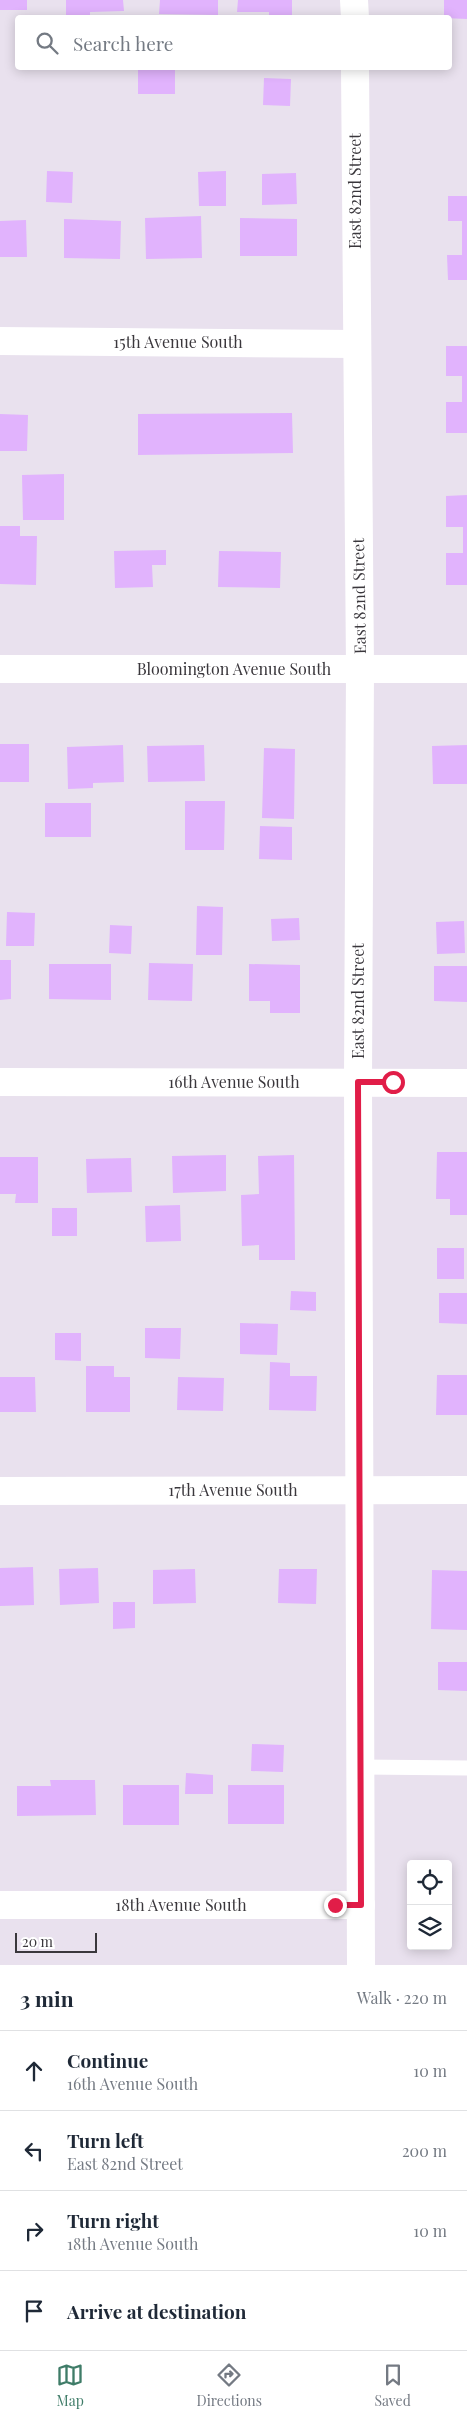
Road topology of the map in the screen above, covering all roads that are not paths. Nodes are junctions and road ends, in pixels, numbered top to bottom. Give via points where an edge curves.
1 (354, 0) edge
2 (355, 15) edge
3 (355, 70) edge
4 (0, 341) edge
5 (356, 344) junction
6 (0, 669) edge
7 (360, 669) junction
8 (467, 669) edge
9 (0, 1082) edge
10 (358, 1082) junction
11 (467, 1082) edge
12 (360, 1490) junction
13 (467, 1490) edge
14 (0, 1491) edge
15 (361, 1767) junction
16 (467, 1768) edge
17 (361, 1905) junction
18 (0, 1906) edge
19 (361, 1965) edge

1 - 2 street
3 - 5 street, East 82nd Street
4 - 5 street, 15th Avenue South
5 - 7 street, East 82nd Street
6 - 7 street, Bloomington Avenue South
7 - 8 street, Bloomington Avenue South
7 - 10 street, East 82nd Street
9 - 10 street, 16th Avenue South
10 - 11 street, 16th Avenue South
10 - 12 street, East 82nd Street
12 - 13 street, 17th Avenue South
12 - 14 street, 17th Avenue South
12 - 15 street, East 82nd Street
15 - 16 lane
15 - 17 street, East 82nd Street
17 - 18 street, 18th Avenue South
17 - 19 street, East 82nd Street

